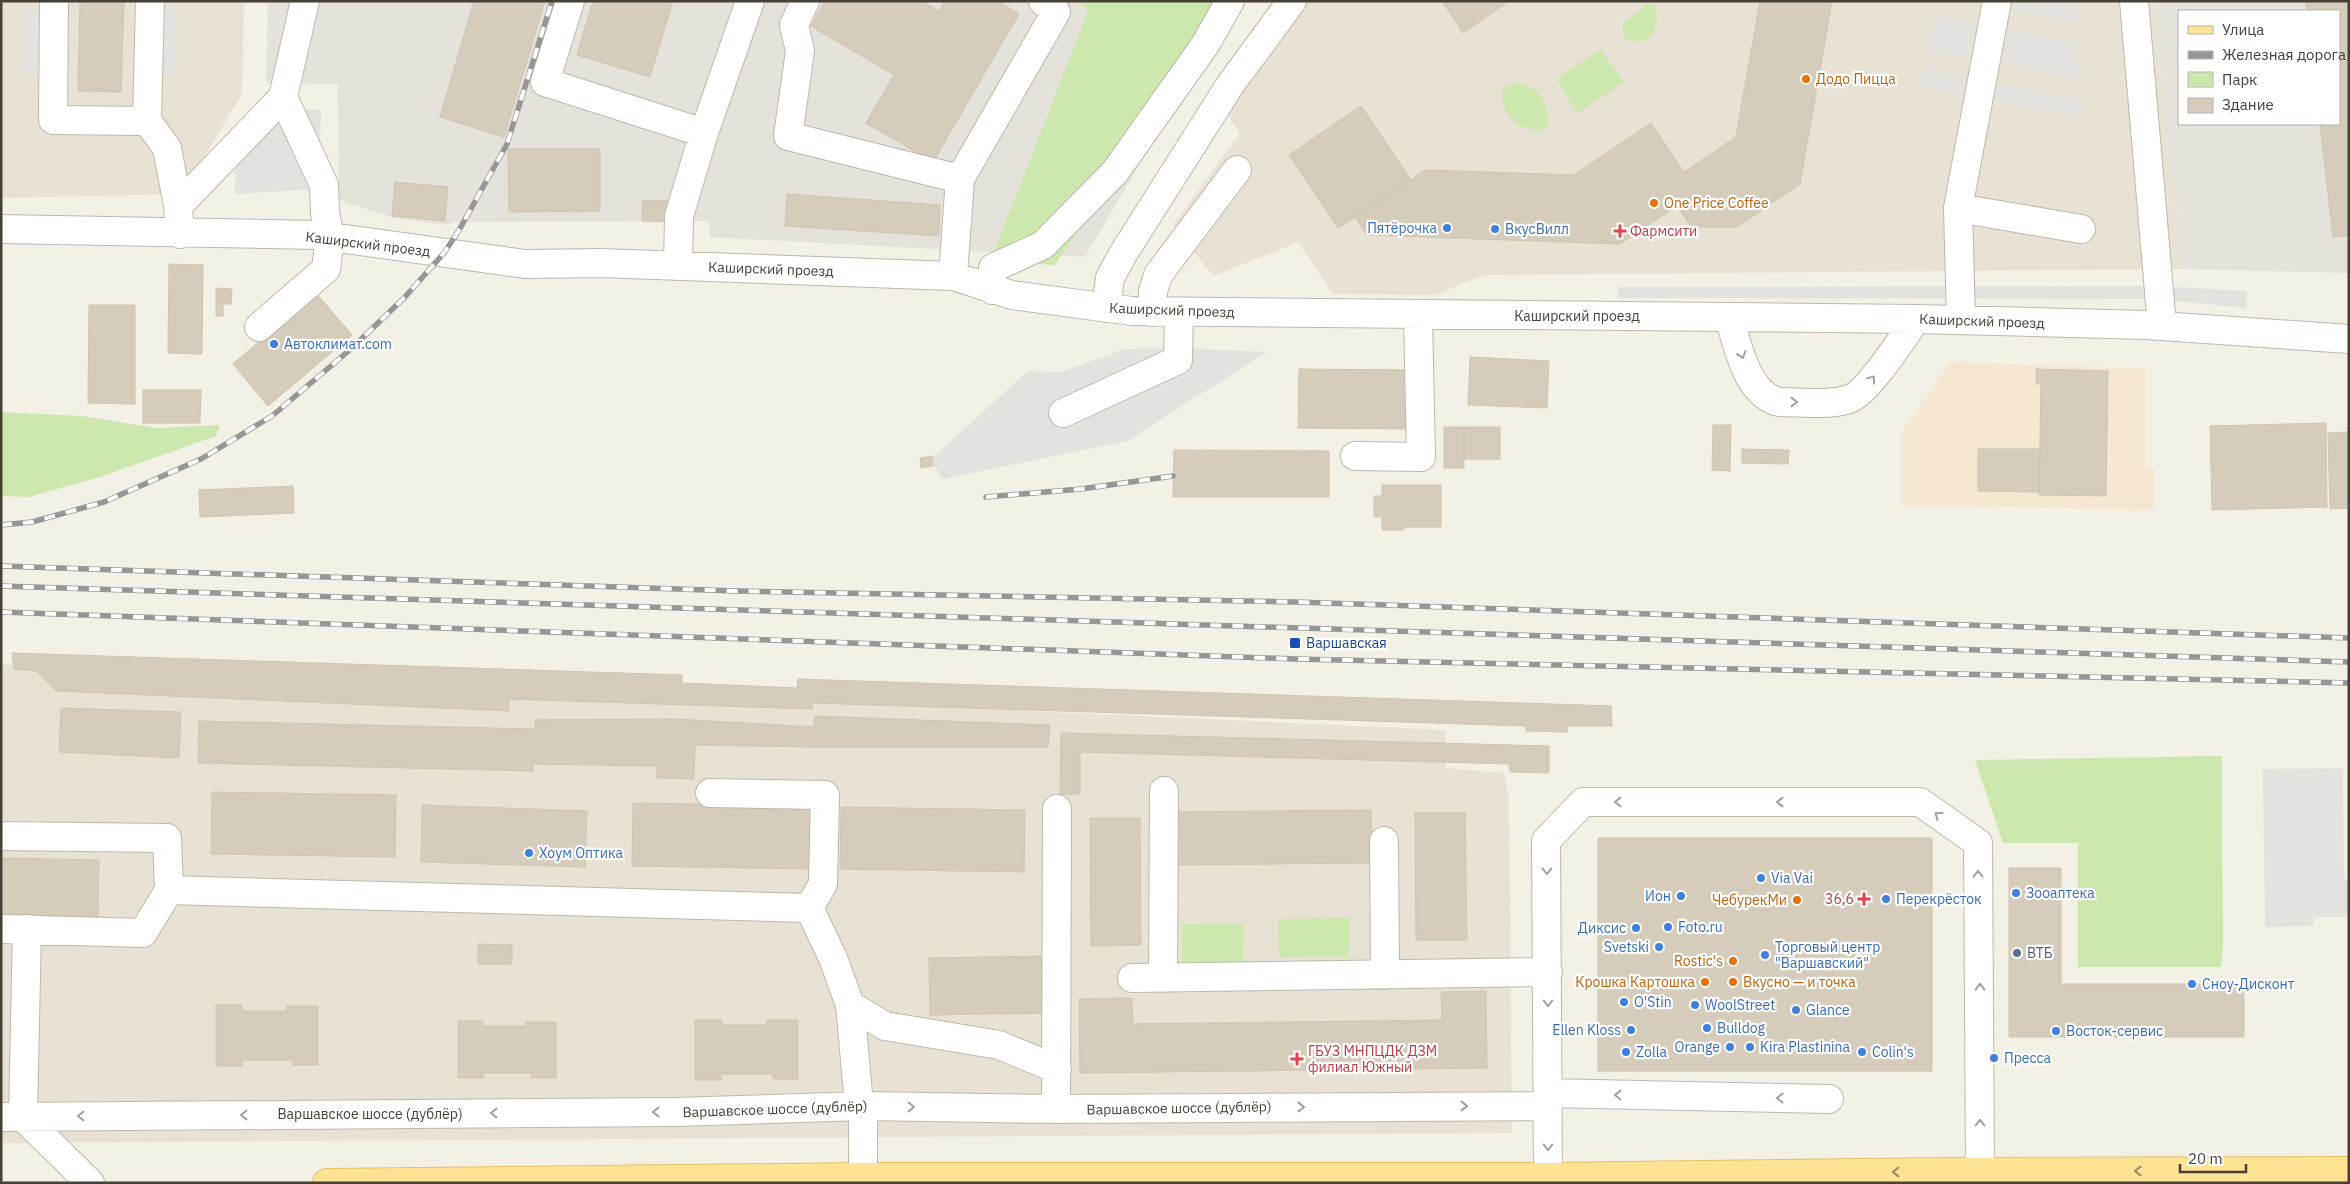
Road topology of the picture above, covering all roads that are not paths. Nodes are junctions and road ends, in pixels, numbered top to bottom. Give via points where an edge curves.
1 (54, 1) edge
2 (150, 1) edge
3 (306, 1) edge
4 (570, 1) edge
5 (750, 1) edge
6 (805, 1) edge
7 (1043, 1) edge
8 (1230, 1) edge
9 (1292, 1) edge
10 (1997, 1) edge
11 (2134, 1) edge
12 (282, 97) junction
13 (147, 121) junction
14 (704, 133) junction
15 (1238, 170) dead end
16 (960, 179) junction
17 (178, 206) junction
18 (1958, 208) junction
19 (1, 229) edge
20 (2081, 229) dead end
21 (180, 234) junction
22 (330, 237) junction
23 (678, 266) junction
24 (953, 276) junction
25 (992, 290) junction
26 (1106, 308) junction
27 (1166, 312) junction
28 (1418, 315) junction
29 (1729, 317) junction
30 (1916, 319) junction
31 (1961, 320) junction
32 (2162, 326) junction
33 (259, 327) dead end
34 (2349, 339) edge
35 (1063, 414) dead end
36 (1355, 456) dead end
37 (1164, 791) dead end
38 (710, 793) dead end
39 (1057, 809) dead end
40 (1, 836) edge
41 (1384, 840) dead end
42 (168, 890) junction
43 (809, 908) junction
44 (14, 929) edge
45 (1548, 972) junction
46 (1385, 975) junction
47 (1132, 978) dead end
48 (1163, 978) junction
49 (850, 1005) junction
50 (1057, 1069) junction
51 (1829, 1099) dead end
52 (1548, 1100) junction
53 (863, 1106) junction
54 (1056, 1109) junction
55 (12, 1117) edge
56 (2349, 1171) edge
57 (863, 1177) junction
58 (1944, 1177) edge
59 (1976, 1177) edge
60 (1548, 1180) edge
61 (90, 1183) edge
62 (327, 1183) edge

1 - 13 street via 53,120
2 - 13 street
3 - 12 street
4 - 14 street via 545,82
5 - 14 street
6 - 16 street via 794,25 800,51 788,136
7 - 16 street via 1056,12
8 - 25 street via 1205,45 1115,172 1043,245 993,268
9 - 26 street via 1230,84 1123,254 1110,278
10 - 18 street
11 - 32 street
12 - 17 street
12 - 22 street via 324,185
13 - 17 street via 167,148
14 - 23 street via 679,216
15 - 27 street via 1158,275 1153,291
16 - 24 street
17 - 21 street
18 - 20 street
18 - 31 street
19 - 21 street, Каширский проезд
21 - 22 street, Каширский проезд
22 - 23 street, Каширский проезд via 525,264
22 - 33 street via 326,268
23 - 24 street, Каширский проезд
24 - 25 street, Каширский проезд
25 - 26 street, Каширский проезд
26 - 27 street, Каширский проезд
27 - 28 street, Каширский проезд
27 - 35 street via 1178,360
28 - 29 street, Каширский проезд
28 - 36 street via 1421,457
29 - 30 street, Каширский проезд
29 -> 30 street via 1745,364 1759,392 1779,402 1851,399 1865,388
30 - 31 street, Каширский проезд
31 - 32 street, Каширский проезд
32 - 34 street, Каширский проезд
37 - 48 street
38 - 43 street via 825,795 824,884
39 - 50 street
40 - 42 street via 167,838
41 - 46 street
42 - 43 street
42 - 44 street via 143,933
43 - 49 street via 833,958
44 - 55 street
45 - 46 street
45 -> 52 street
59 -> 45 street via 1978,844 1920,802 1583,802 1546,841
46 - 48 street
47 - 48 street
49 - 50 street via 885,1026 999,1045
49 - 53 street via 858,1094
50 - 54 street
51 -> 52 street, Варшавское шоссе (дублёр)
54 -> 52 street, Варшавское шоссе (дублёр)
52 -> 60 street
53 -> 54 street, Варшавское шоссе (дублёр)
53 -> 55 street, Варшавское шоссе (дублёр) via 667,1112
53 - 57 street
55 - 61 street
56 -> 59 main road
57 - 60 main road
57 - 62 main road
58 - 59 main road
58 -> 60 main road

